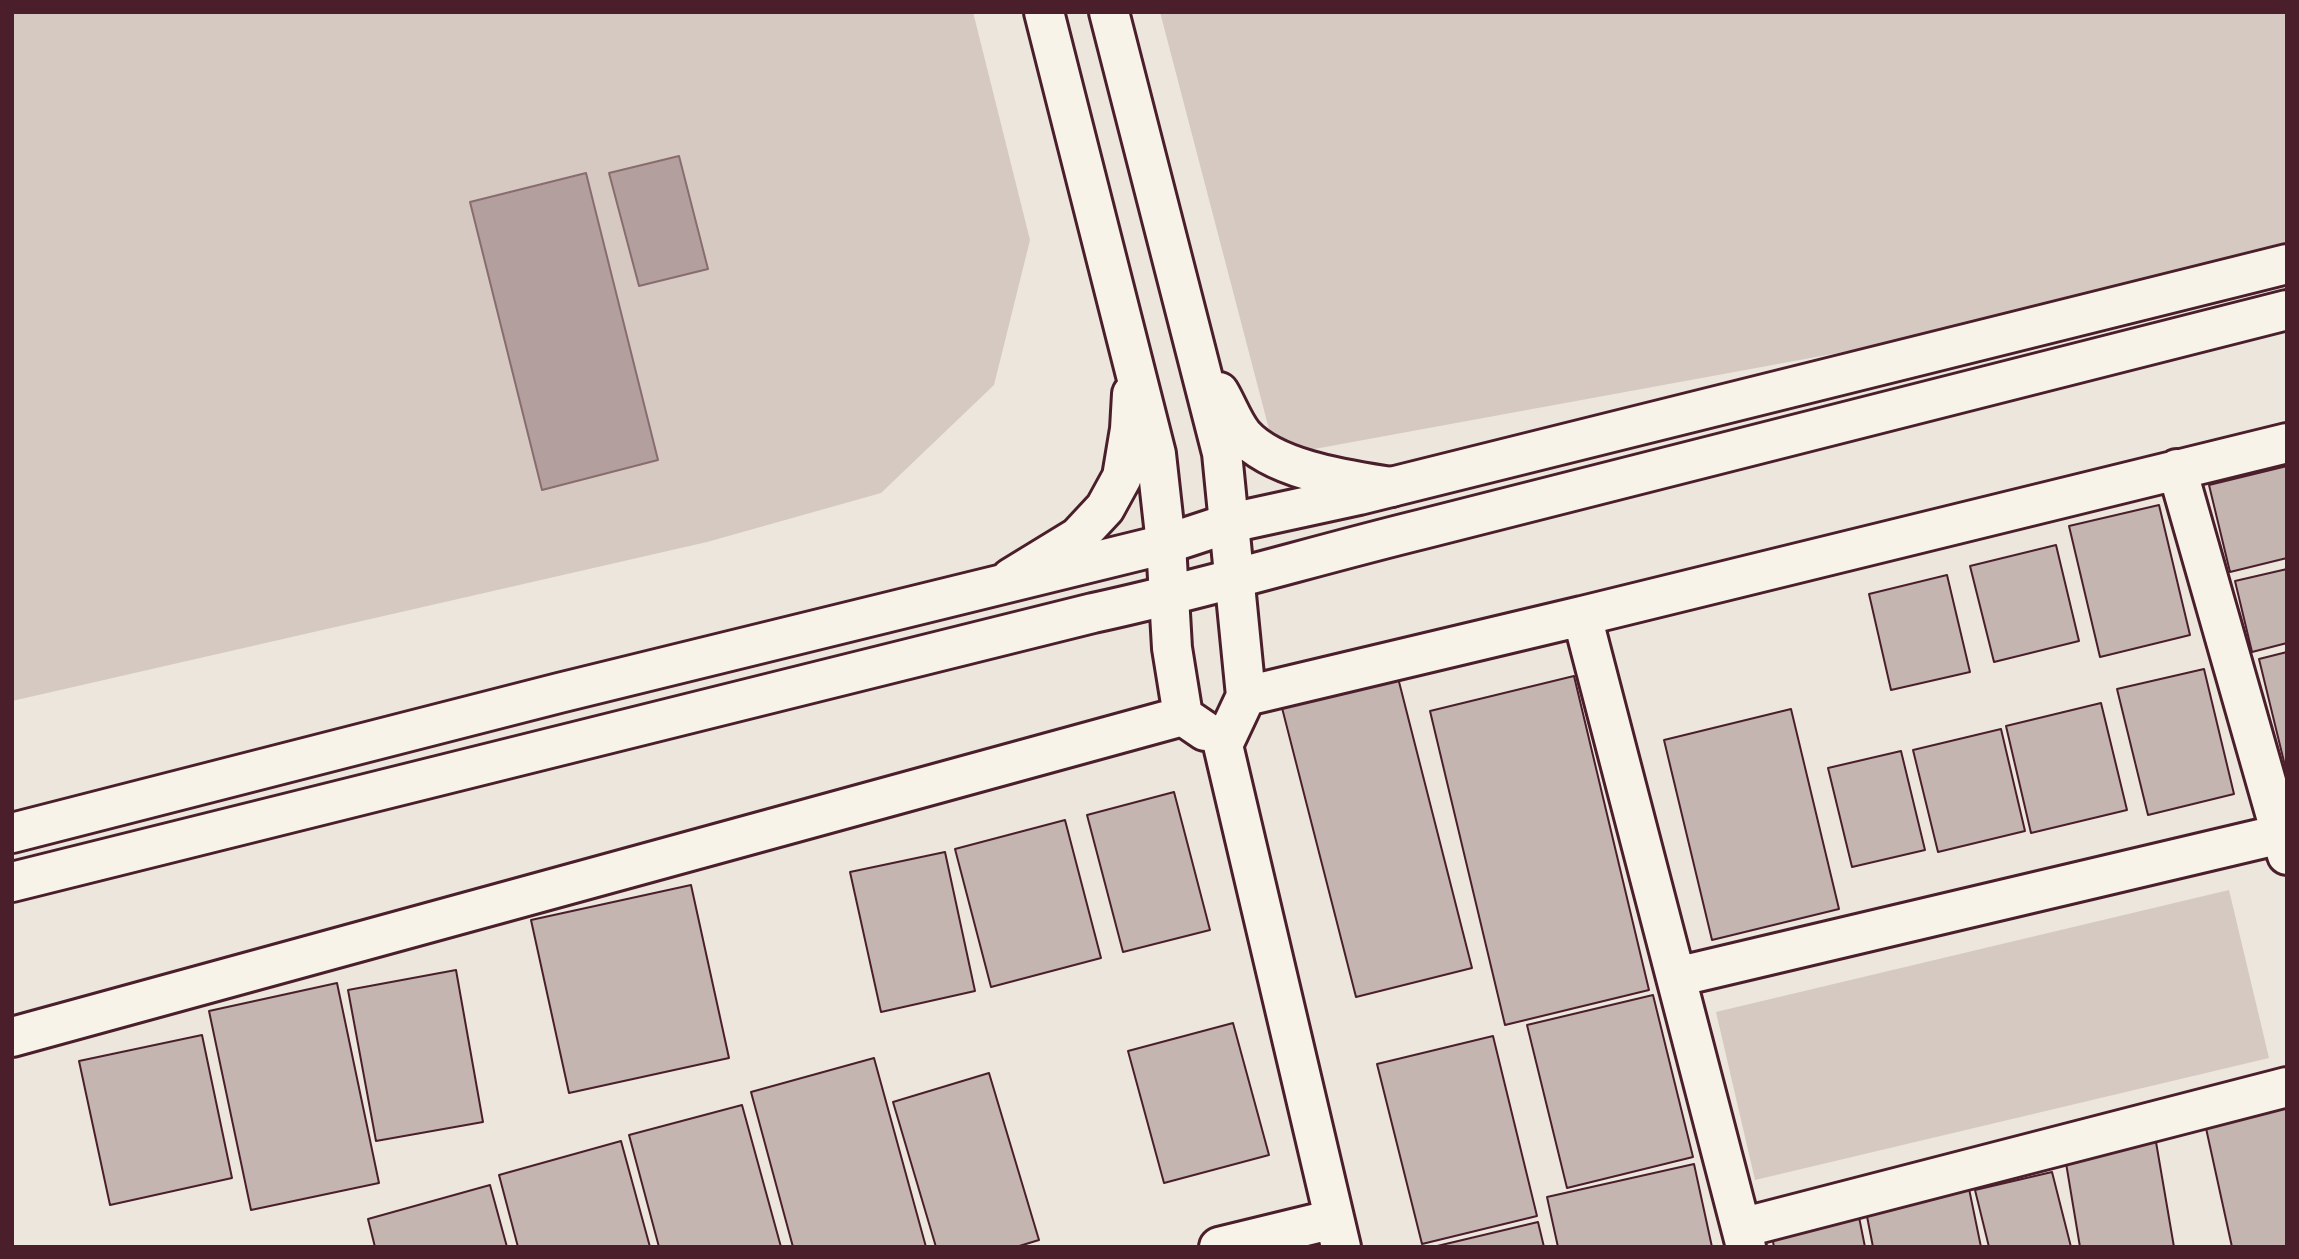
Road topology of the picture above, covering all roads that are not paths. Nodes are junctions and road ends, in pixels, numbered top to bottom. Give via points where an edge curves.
1 (1044, 12) edge
2 (1109, 12) edge
3 (2287, 264) edge
4 (2287, 310) edge
5 (1195, 347) junction
6 (1134, 366) junction
7 (2287, 443) edge
8 (2177, 469) junction
9 (1391, 486) junction
10 (1230, 523) junction
11 (1166, 544) junction
12 (1234, 580) junction
13 (1003, 583) junction
14 (1169, 597) junction
15 (1582, 616) junction
16 (1246, 696) junction
17 (1183, 716) junction
18 (1223, 745) junction
19 (12, 833) edge
20 (2284, 844) edge
21 (12, 882) edge
22 (1676, 977) junction
23 (12, 1037) edge
24 (2287, 1087) edge
25 (1338, 1233) edge
26 (1744, 1237) edge
27 (1219, 1247) edge

1 - 6 street
2 - 5 street
3 - 9 street
4 - 12 street
5 - 9 street via 1243,435 1272,457 1326,476
5 - 10 street via 1223,453
6 - 11 street via 1156,454
6 - 13 street via 1122,477 1105,508 1078,537
7 - 8 street
8 - 15 street
8 - 20 street
9 - 10 street
10 - 11 street
10 - 12 street
11 - 13 street
11 - 14 street
12 - 14 street
12 - 16 street
13 - 19 street
14 - 17 street
14 - 21 street
15 - 16 street
15 - 22 street
16 - 18 street
17 - 18 street
17 - 23 street
18 - 25 street
20 - 22 street
22 - 26 street
24 - 26 street
25 - 27 street

